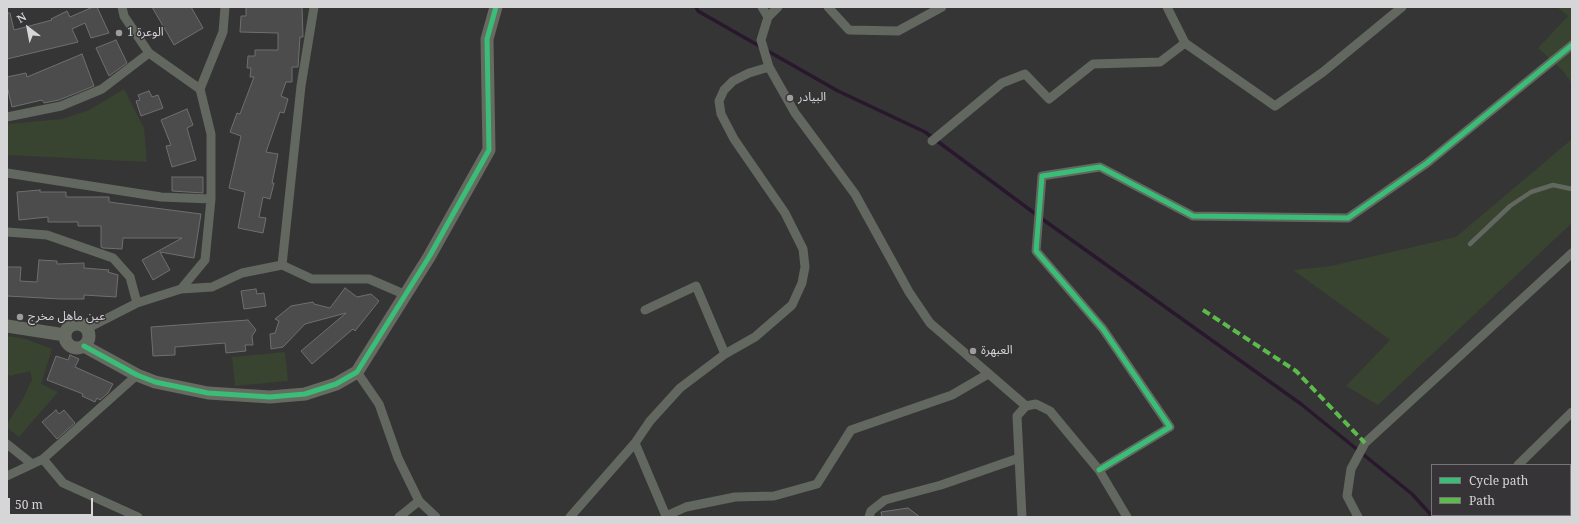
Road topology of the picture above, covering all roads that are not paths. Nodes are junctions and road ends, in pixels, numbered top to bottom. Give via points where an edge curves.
1 (122, 7) edge
2 (225, 7) edge
3 (314, 7) edge
4 (496, 7) edge
5 (762, 7) edge
6 (778, 7) edge
7 (828, 7) edge
8 (942, 7) edge
9 (1167, 7) edge
10 (1402, 7) edge
11 (768, 17) junction
12 (1185, 42) junction
13 (1572, 46) edge
14 (149, 53) junction
15 (769, 67) junction
16 (200, 89) junction
17 (7, 117) edge
18 (932, 141) dead end
19 (7, 173) edge
20 (1572, 189) edge
21 (211, 199) junction
22 (7, 232) edge
23 (1470, 244) dead end
24 (1572, 253) edge
25 (282, 265) junction
26 (181, 289) junction
27 (406, 295) junction
28 (137, 303) junction
29 (645, 310) dead end
30 (7, 326) edge
31 (86, 329) junction
32 (65, 334) junction
33 (84, 346) junction
34 (725, 354) junction
35 (357, 372) junction
36 (988, 374) junction
37 (137, 375) junction
38 (1026, 406) junction
39 (1572, 412) edge
40 (7, 444) edge
41 (635, 444) junction
42 (1019, 458) junction
43 (43, 459) junction
44 (32, 464) junction
45 (1519, 464) edge
46 (1099, 470) junction
47 (7, 476) edge
48 (419, 501) junction
49 (138, 517) edge
50 (399, 517) edge
51 (436, 517) edge
52 (570, 517) edge
53 (869, 517) edge
54 (1022, 517) edge
55 (1127, 517) edge
56 (1358, 517) edge

1 - 14 street via 124,16
2 - 16 street via 223,32
3 - 25 street via 301,86
4 - 27 street via 487,39 489,150
5 - 11 street
6 - 11 street
7 - 8 street via 849,30 898,31
9 - 12 street
10 - 12 street via 1323,72 1275,106
11 - 15 street via 761,40
12 - 18 street via 1160,62 1093,64 1049,100 1025,74 1002,83
13 - 46 street via 1427,163 1348,218 1193,216 1100,167 1042,176 1036,251 1103,329 1170,427
14 - 16 street
14 - 17 street via 102,89 61,106
15 - 34 street via 733,81 724,90 720,101 721,114 734,138 785,213 803,249 805,267 802,283 792,305 755,337
15 - 36 street via 795,113 855,194 909,292 930,323
16 - 21 street via 211,134
19 - 21 street via 161,197
20 - 23 lane via 1553,185 1531,192 1510,206
21 - 26 street via 205,260
22 - 28 street via 47,235 113,258 130,277
24 - 56 street via 1365,442 1351,469 1347,496
25 - 26 street via 242,274 212,287
25 - 27 street via 312,279 369,279
26 - 28 street
27 - 35 street
28 - 31 street
29 - 34 street via 696,286
30 - 32 street
31 - 32 street via 76,325 69,328
31 - 33 street via 88,336
32 - 33 street via 66,342 72,347
33 - 37 street
34 - 41 street via 680,388 650,421
35 - 37 street via 336,384 305,394 270,397 208,392 155,382
35 - 48 street via 379,404 398,458
36 - 38 street
36 - 41 street via 952,395 851,430 817,484 774,496 735,497 686,507 666,516
37 - 43 street
38 - 42 street via 1017,416
38 - 46 street via 1036,404 1050,411
39 - 45 street
40 - 44 street
41 - 52 street
42 - 53 street via 941,485 885,500 871,510
42 - 54 street
43 - 44 street
43 - 49 street via 63,483
44 - 47 street
46 - 55 street
48 - 50 street
48 - 51 street

